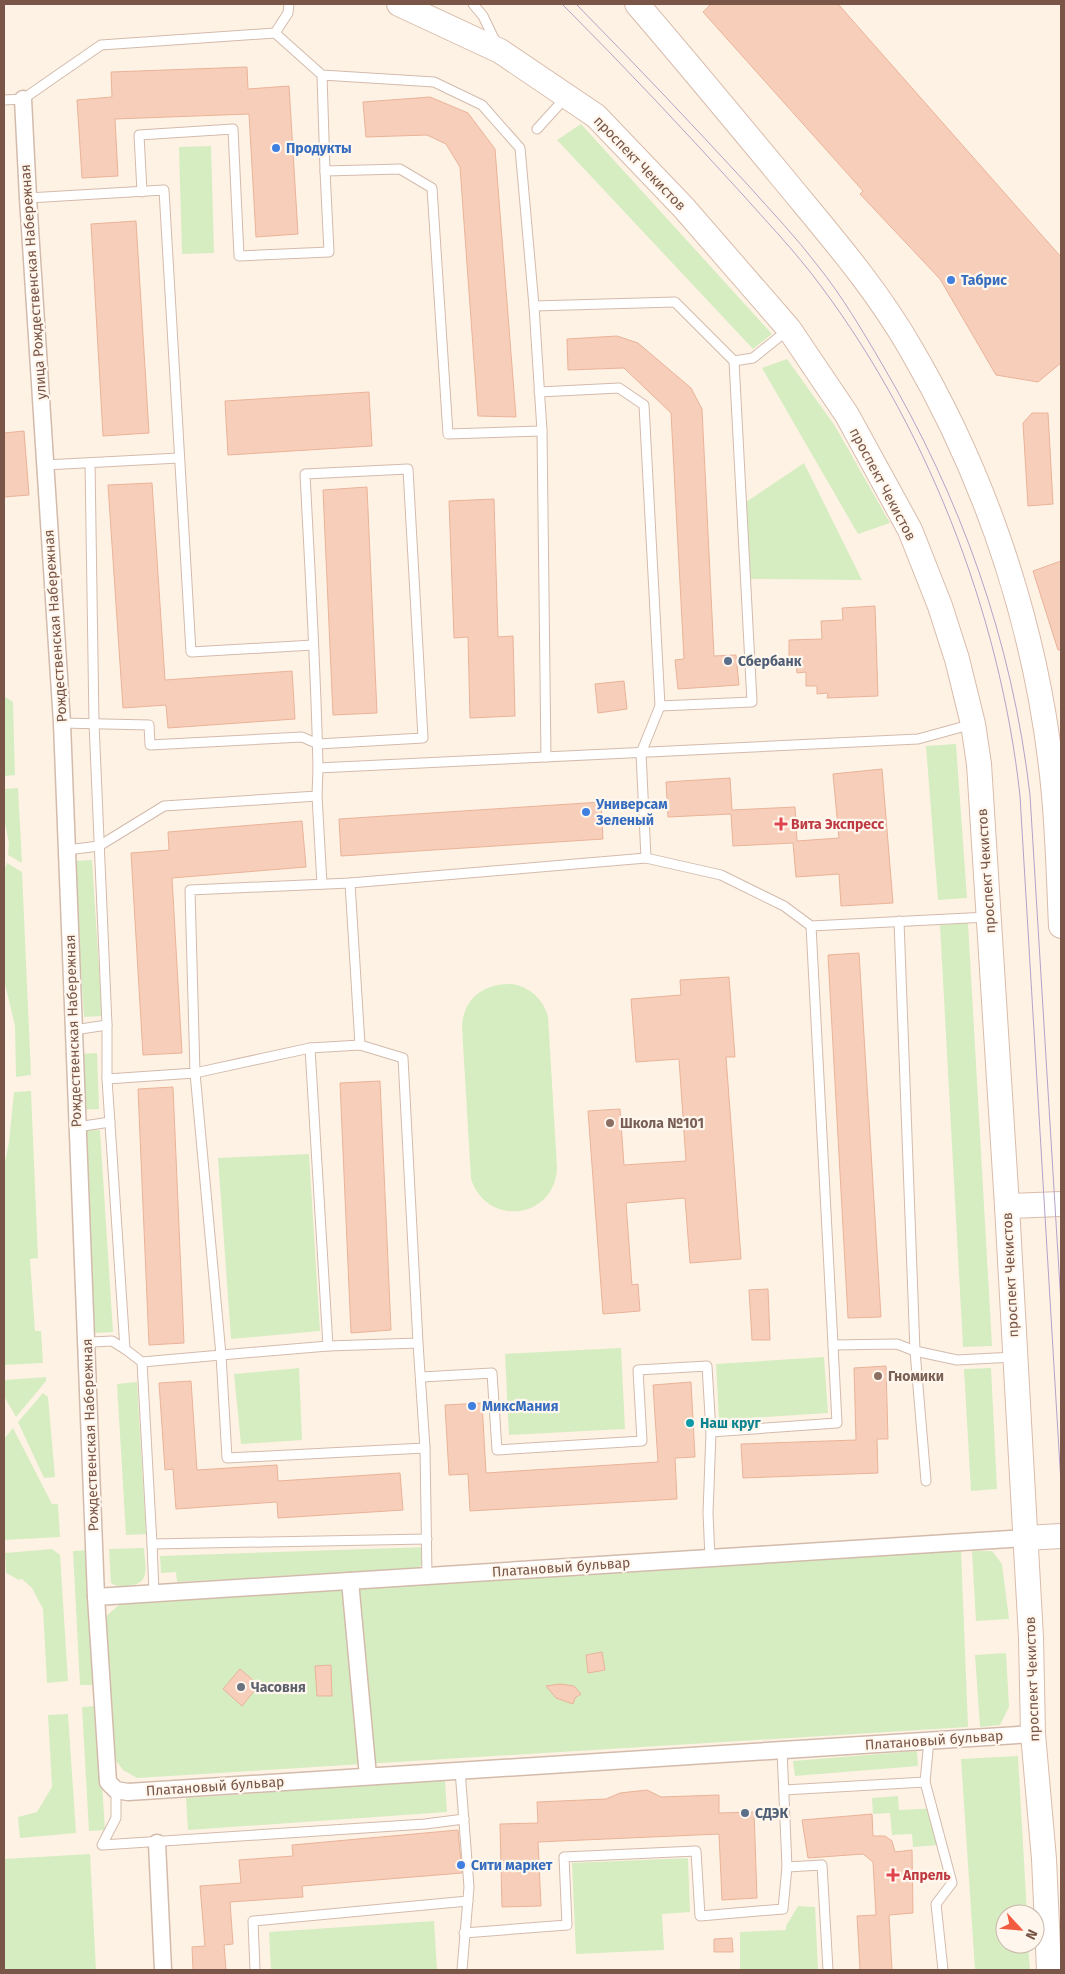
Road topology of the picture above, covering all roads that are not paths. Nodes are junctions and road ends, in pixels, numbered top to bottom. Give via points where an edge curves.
1 (289, 4) edge
2 (399, 4) edge
3 (473, 4) edge
4 (637, 4) edge
5 (655, 4) edge
6 (275, 33) junction
7 (663, 34) junction
8 (500, 51) junction
9 (322, 75) junction
10 (567, 96) junction
11 (23, 99) junction
12 (4, 100) edge
13 (537, 129) dead end
14 (325, 171) junction
15 (142, 192) junction
16 (28, 198) junction
17 (534, 306) junction
18 (789, 329) junction
19 (734, 361) junction
20 (539, 392) junction
21 (542, 431) junction
22 (179, 458) junction
23 (90, 463) junction
24 (45, 465) junction
25 (313, 645) junction
26 (660, 706) junction
27 (62, 723) junction
28 (94, 723) junction
29 (973, 724) junction
30 (318, 744) junction
31 (1054, 746) edge
32 (641, 753) junction
33 (546, 757) junction
34 (318, 768) junction
35 (317, 796) junction
36 (99, 846) junction
37 (67, 850) junction
38 (646, 858) junction
39 (1060, 858) edge
40 (350, 883) junction
41 (322, 884) junction
42 (989, 918) junction
43 (899, 921) junction
44 (811, 926) junction
45 (1061, 926) edge
46 (107, 1025) junction
47 (74, 1030) junction
48 (360, 1045) junction
49 (310, 1048) junction
50 (195, 1073) junction
51 (107, 1078) junction
52 (110, 1122) junction
53 (77, 1127) junction
54 (1061, 1204) edge
55 (1007, 1206) junction
56 (418, 1342) junction
57 (833, 1345) junction
58 (328, 1346) junction
59 (87, 1350) junction
60 (124, 1350) junction
61 (915, 1351) junction
62 (221, 1355) junction
63 (1014, 1357) junction
64 (142, 1362) junction
65 (422, 1377) junction
66 (711, 1432) junction
67 (425, 1448) junction
68 (926, 1481) dead end
69 (1061, 1536) edge
70 (1026, 1538) junction
71 (427, 1539) junction
72 (152, 1544) junction
73 (710, 1558) junction
74 (427, 1576) junction
75 (350, 1580) junction
76 (154, 1592) junction
77 (96, 1596) junction
78 (1033, 1734) junction
79 (929, 1740) junction
80 (782, 1750) junction
81 (460, 1770) junction
82 (368, 1776) junction
83 (925, 1782) junction
84 (116, 1790) junction
85 (784, 1790) junction
86 (464, 1819) junction
87 (157, 1843) junction
88 (787, 1867) junction
89 (468, 1901) junction
90 (464, 1933) junction
91 (163, 1970) edge
92 (255, 1970) edge
93 (462, 1970) edge
94 (828, 1970) edge
95 (942, 1970) edge
96 (1049, 1970) edge

1 - 6 lane via 288,13
2 - 8 main road, проспект Чекистов
3 - 8 lane via 483,16
4 - 7 main road
5 - 7 main road
6 - 9 lane
6 - 11 lane via 101,45
7 - 31 main road via 855,265 911,348 968,459 993,524 1011,576
8 - 10 main road, проспект Чекистов
9 - 14 lane
9 - 17 lane via 434,82 482,106 520,148
10 - 13 lane
10 - 18 main road, проспект Чекистов via 596,116 684,208
11 - 12 lane
11 - 16 street, улица Рождественская Набережная
14 - 15 lane via 329,252 239,256 232,129 139,135
14 - 21 lane via 400,169 432,188 448,434
15 - 16 lane
15 - 22 lane via 164,190
16 - 24 street, улица Рождественская Набережная
17 - 19 lane via 675,302
17 - 20 lane
18 - 19 lane via 753,358
18 - 29 main road, проспект Чекистов via 847,414 910,530 954,650
19 - 26 lane via 752,702
20 - 21 lane
20 - 26 lane via 619,388 644,405
21 - 33 lane
22 - 23 lane
22 - 25 lane via 191,652
23 - 24 lane
23 - 28 lane
24 - 27 street, Рождественская Набережная
25 - 30 lane
25 - 30 lane via 305,474 408,469 423,738
26 - 32 lane
27 - 28 lane
27 - 37 street, Рождественская Набережная
28 - 30 lane via 148,725 150,745 302,737
28 - 36 lane
29 - 32 lane via 918,739
29 - 42 main road, проспект Чекистов via 979,764
30 - 34 lane
31 - 39 main road
32 - 33 lane
32 - 38 lane
33 - 34 lane
34 - 35 lane
35 - 36 lane via 164,806
35 - 41 lane
36 - 37 lane
36 - 46 lane
37 - 47 street, Рождественская Набережная
38 - 40 lane
38 - 44 lane via 721,875 784,906
39 - 45 main road
40 - 41 lane
40 - 48 lane
41 - 50 lane via 190,890
42 - 43 lane
42 - 55 main road, проспект Чекистов
43 - 44 lane
43 - 61 lane
44 - 57 lane
46 - 47 lane
46 - 51 lane
47 - 53 street, Рождественская Набережная
48 - 49 lane
48 - 56 lane via 403,1058
49 - 50 lane
49 - 58 lane
50 - 51 lane
50 - 62 lane
51 - 52 lane
52 - 53 lane
52 - 60 lane
53 - 59 street, Рождественская Набережная
54 - 55 main road
55 - 63 main road, проспект Чекистов
56 - 58 lane
56 - 65 lane
57 - 61 lane via 897,1344
57 - 66 lane via 838,1423
58 - 62 lane
59 - 60 lane via 93,1342 112,1341
59 - 77 street, Рождественская Набережная
60 - 64 lane
61 - 63 lane via 957,1360
61 - 68 lane
62 - 64 lane
62 - 67 lane via 227,1458
63 - 70 main road, проспект Чекистов
64 - 72 lane
65 - 66 lane via 492,1373 497,1450 642,1441 638,1370 707,1366
65 - 67 lane
66 - 73 lane
67 - 71 lane
69 - 70 main road
70 - 73 street, Платановый бульвар
70 - 78 main road, проспект Чекистов
71 - 72 lane
71 - 74 lane
72 - 76 lane
73 - 74 street, Платановый бульвар
74 - 75 street, Платановый бульвар
75 - 76 street, Платановый бульвар
75 - 82 street
76 - 77 street, Платановый бульвар
77 - 84 street via 108,1782
78 - 79 street, Платановый бульвар
78 - 96 main road, проспект Чекистов via 1044,1859
79 - 80 street, Платановый бульвар
79 - 83 lane
80 - 81 street, Платановый бульвар
80 - 85 lane
81 - 82 street, Платановый бульвар
81 - 86 lane
82 - 84 street, Платановый бульвар via 128,1792
83 - 85 lane
83 - 95 lane via 952,1883 936,1904
84 - 87 lane via 116,1818 102,1845
85 - 88 lane
86 - 87 lane
86 - 89 lane
87 - 91 street
88 - 90 lane via 783,1909 700,1916 696,1851 564,1857 567,1925
88 - 94 lane via 822,1866
89 - 90 lane
89 - 92 lane via 253,1921
90 - 93 lane

